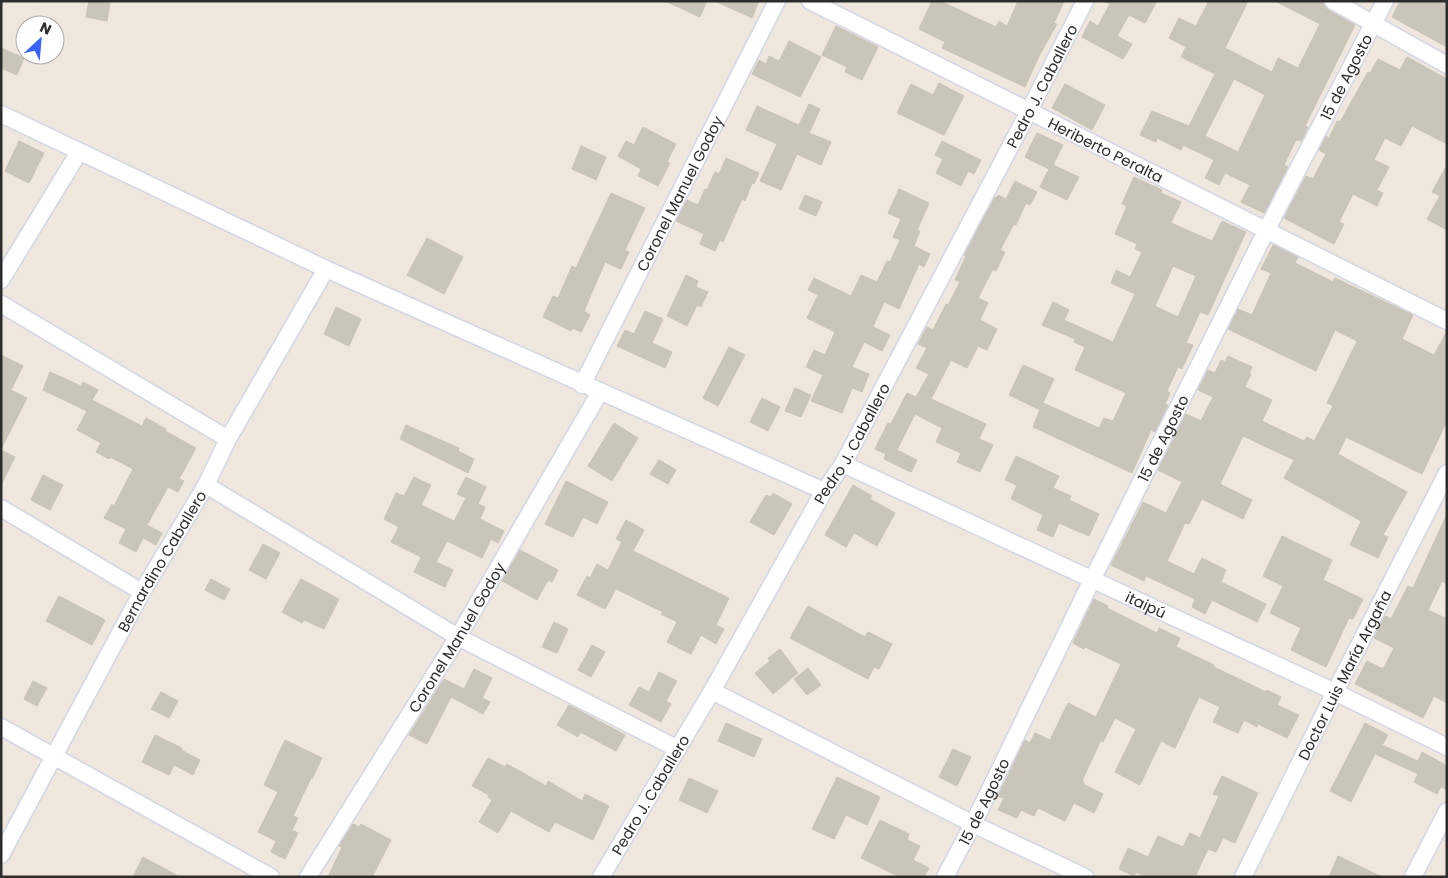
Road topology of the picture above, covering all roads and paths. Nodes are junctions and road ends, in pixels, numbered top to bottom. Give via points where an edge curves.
1 (777, 1) edge
2 (810, 1) edge
3 (1085, 1) edge
4 (1333, 1) edge
5 (1385, 1) edge
6 (1373, 24) junction
7 (1447, 65) edge
8 (1029, 111) junction
9 (1, 114) edge
10 (79, 152) junction
11 (1266, 231) junction
12 (326, 269) junction
13 (1, 280) edge
14 (1, 304) edge
15 (1447, 320) edge
16 (582, 385) junction
17 (600, 392) junction
18 (228, 439) junction
19 (843, 464) junction
20 (1447, 474) edge
21 (206, 485) junction
22 (824, 491) junction
23 (1, 508) edge
24 (1092, 580) junction
25 (142, 592) junction
26 (458, 637) junction
27 (712, 692) junction
28 (1335, 692) junction
29 (1, 727) edge
30 (1447, 747) edge
31 (678, 749) junction
32 (54, 757) junction
33 (1447, 811) edge
34 (973, 824) junction
35 (1, 855) edge
36 (270, 877) edge
37 (308, 877) edge
38 (602, 877) edge
39 (945, 877) edge
40 (1085, 877) edge
41 (1243, 877) edge
42 (1413, 877) edge

1 - 16 street, Coronel Manuel Godoy
2 - 8 street, Heriberto Peralta
3 - 8 street, Pedro J. Caballero
4 - 6 street
5 - 6 street, 15 de Agosto
6 - 7 street
6 - 11 street, 15 de Agosto
8 - 11 street, Heriberto Peralta
8 - 19 street, Pedro J. Caballero
9 - 10 street
10 - 12 street
10 - 13 street
11 - 15 street, Heriberto Peralta
11 - 24 street, 15 de Agosto
12 - 16 street
12 - 18 street, Bernardino Caballero
14 - 18 street
16 - 17 street
17 - 22 street
17 - 26 street, Coronel Manuel Godoy
18 - 21 street, Bernardino Caballero
19 - 22 street, Pedro J. Caballero
19 - 24 street, itaipú
20 - 28 street, Doctor Luis María Argaña
21 - 25 street, Bernardino Caballero
21 - 26 street
22 - 27 street, Pedro J. Caballero
23 - 25 street
24 - 28 street, itaipú
24 - 34 street, 15 de Agosto
25 - 32 street, Bernardino Caballero
26 - 31 street
26 - 37 street, Coronel Manuel Godoy
27 - 31 street, Pedro J. Caballero
27 - 34 street
28 - 30 street, itaipú
28 - 41 street, Doctor Luis María Argaña
29 - 32 street
31 - 38 street, Pedro J. Caballero
32 - 35 street, Bernardino Caballero
32 - 36 street
33 - 42 street
34 - 39 street, 15 de Agosto
34 - 40 street

